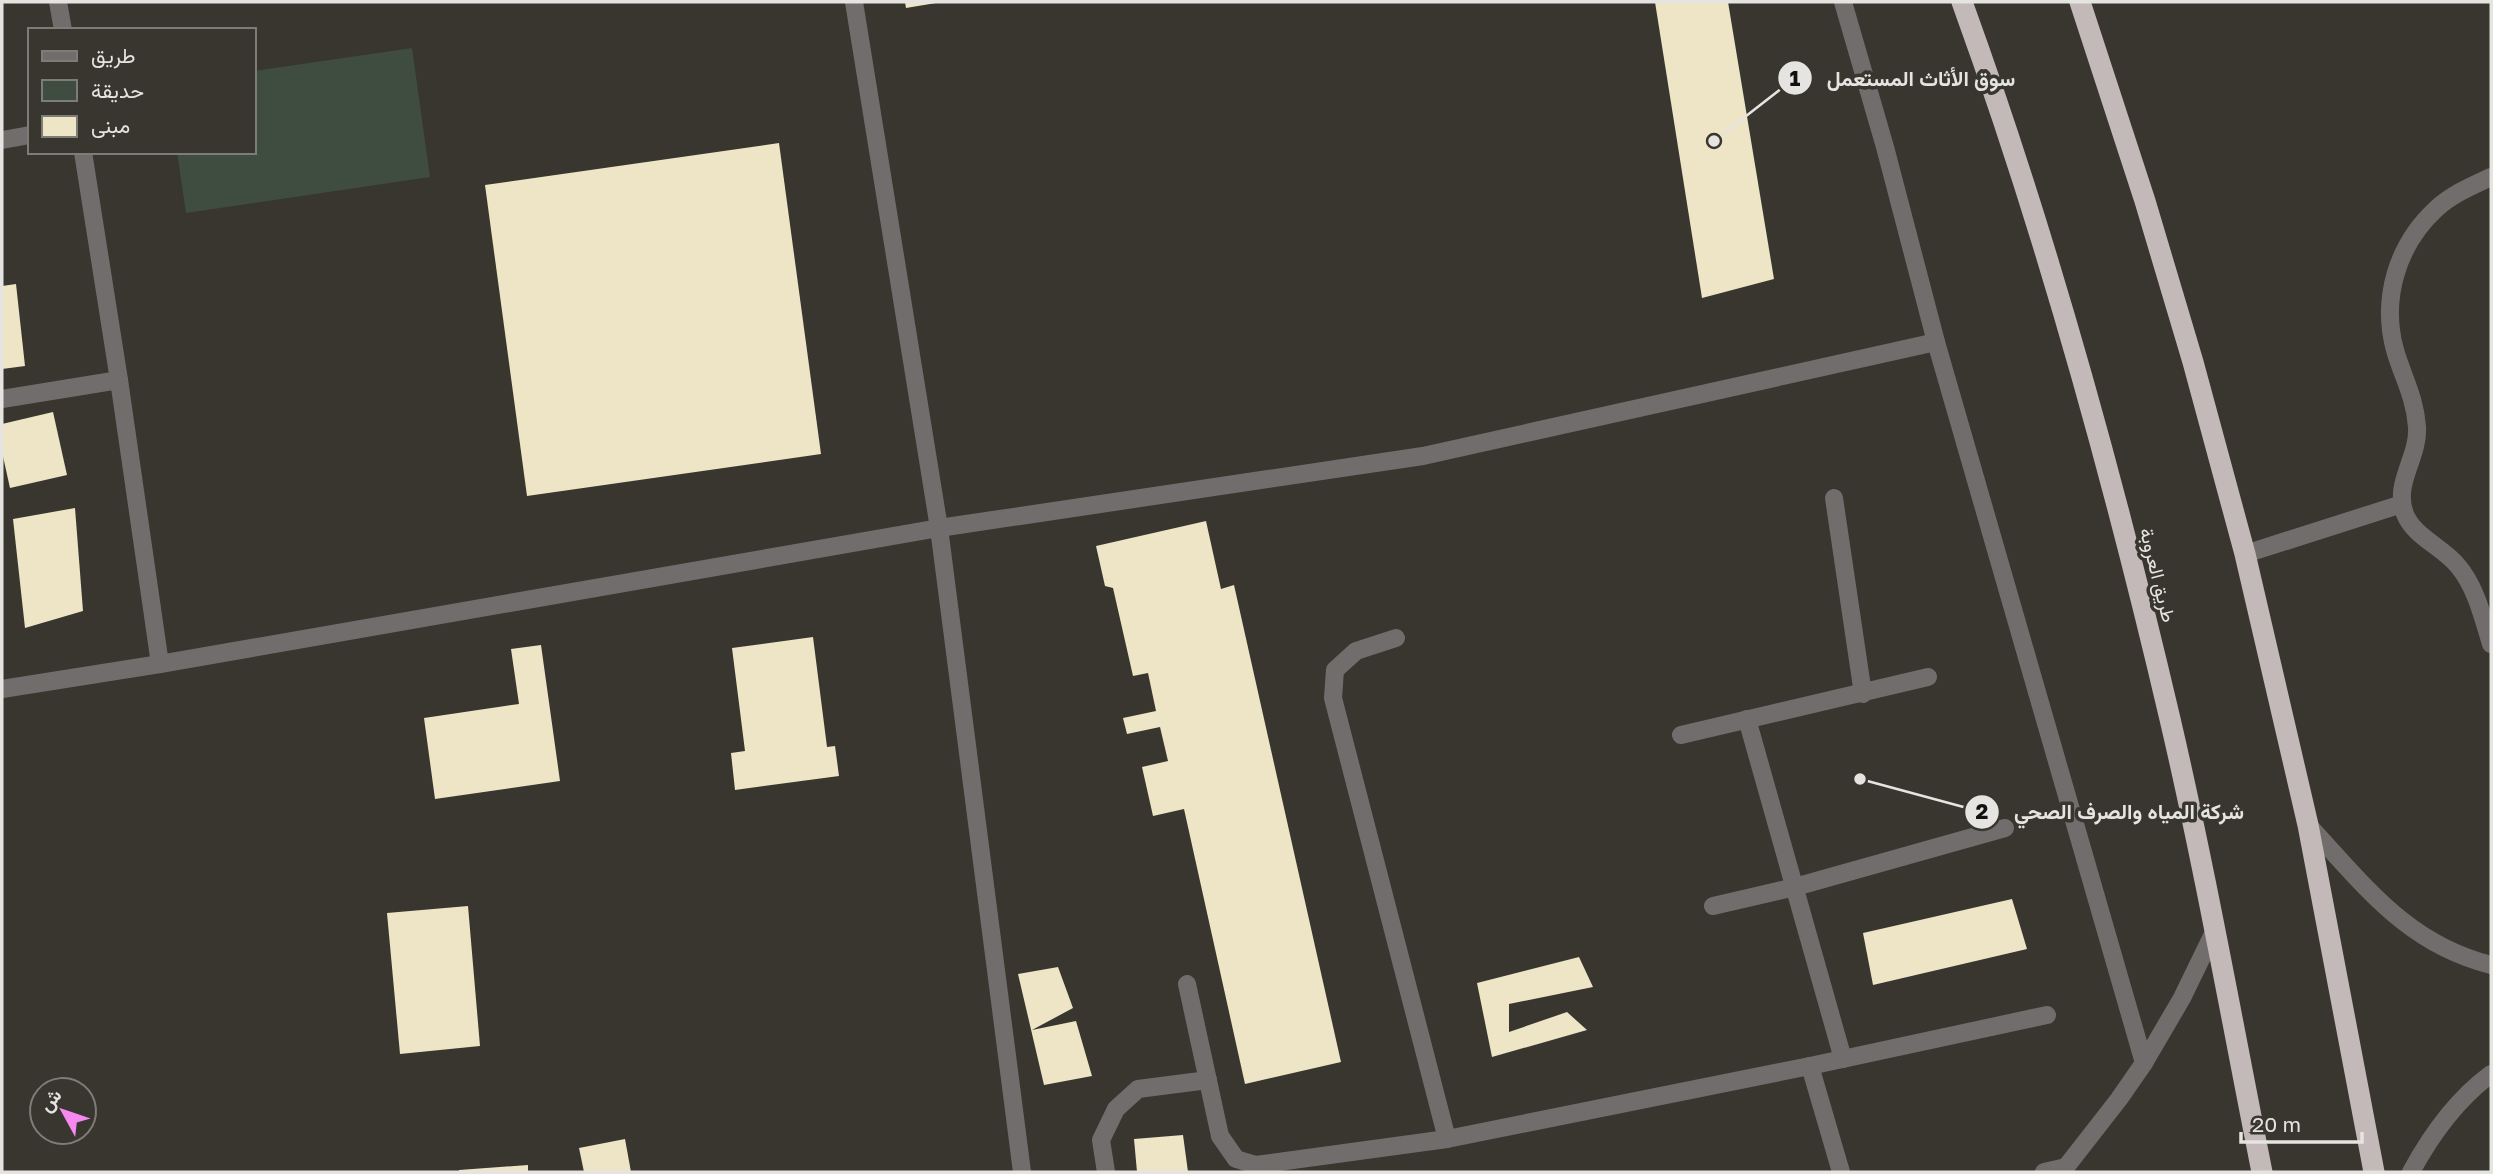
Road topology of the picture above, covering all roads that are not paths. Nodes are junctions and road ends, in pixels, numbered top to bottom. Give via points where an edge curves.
1 (58, 2) edge
2 (854, 2) edge
3 (1843, 2) edge
4 (1962, 2) edge
5 (2080, 2) edge
6 (63, 28) edge
7 (28, 135) edge
8 (2, 140) edge
9 (83, 154) edge
10 (2491, 177) edge
11 (1936, 342) junction
12 (119, 380) junction
13 (2, 399) edge
14 (1834, 498) dead end
15 (2402, 505) junction
16 (939, 527) junction
17 (2245, 554) junction
18 (1396, 638) dead end
19 (2491, 644) edge
20 (160, 664) junction
21 (1928, 677) dead end
22 (2, 689) edge
23 (1863, 694) junction
24 (1747, 719) junction
25 (1681, 735) dead end
26 (2308, 825) junction
27 (2005, 828) dead end
28 (1795, 887) junction
29 (1713, 906) dead end
30 (2215, 930) junction
31 (2491, 965) edge
32 (1187, 984) dead end
33 (2047, 1015) dead end
34 (1843, 1059) junction
35 (2144, 1063) junction
36 (1810, 1066) junction
37 (2491, 1074) edge
38 (1208, 1080) junction
39 (1447, 1139) junction
40 (2071, 1170) edge
41 (1023, 1172) edge
42 (1105, 1172) edge
43 (1842, 1172) edge
44 (2044, 1172) edge
45 (2262, 1172) edge
46 (2374, 1172) edge
47 (2411, 1172) edge

1 - 6 street
2 - 16 street
3 - 11 street
4 - 30 highway, طريق العروبة via 2030,206 2124,533 2171,721
5 - 17 highway via 2186,338
7 - 8 street
9 - 12 street
10 - 15 street via 2455,194 2421,224 2399,262 2393,283 2391,328 2414,400 2417,432 2401,490
11 - 16 street via 1423,456
11 - 35 street
12 - 13 street
12 - 20 street
14 - 23 street
15 - 17 street
15 - 19 street via 2415,530 2459,567 2473,589
16 - 20 street
16 - 41 street
17 - 26 highway
18 - 39 street via 1356,651 1335,670 1333,698
20 - 22 street
21 - 23 street
23 - 24 street
24 - 25 street
24 - 28 street
26 - 31 street via 2392,914 2416,933 2469,960
26 - 46 highway
27 - 28 street
28 - 29 street
28 - 34 street
30 - 35 street
30 - 45 highway, طريق العروبة
32 - 38 street
33 - 34 street
34 - 36 street
35 - 40 street
36 - 39 street
36 - 43 street
37 - 47 street via 2455,1108
38 - 39 street via 1220,1136 1236,1159 1255,1165
38 - 42 street via 1138,1089 1116,1108 1101,1140
40 - 44 street

